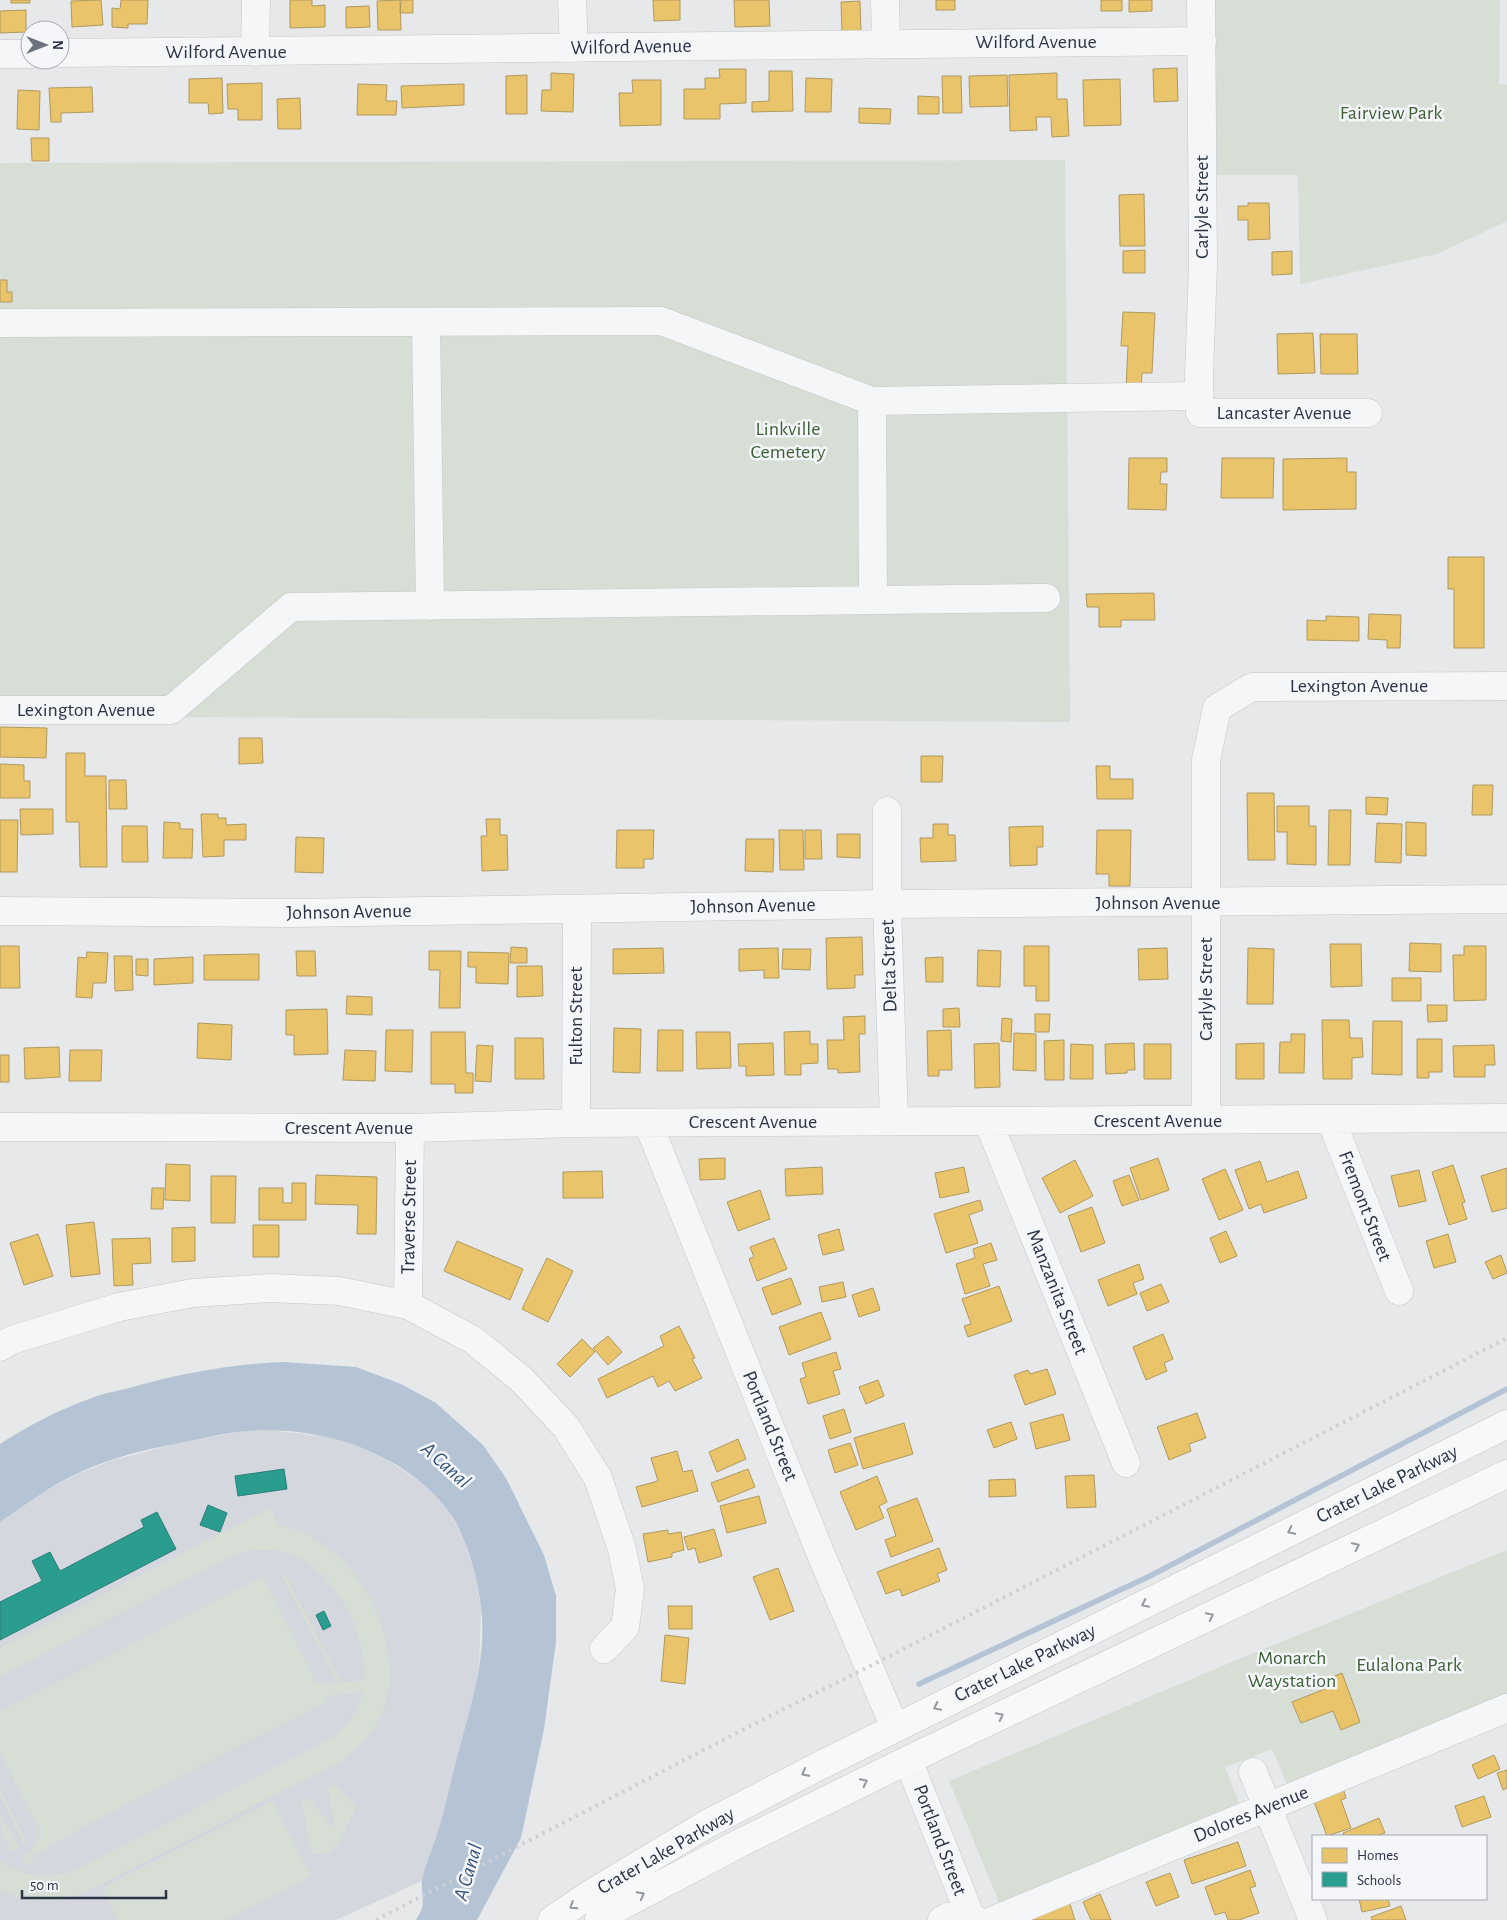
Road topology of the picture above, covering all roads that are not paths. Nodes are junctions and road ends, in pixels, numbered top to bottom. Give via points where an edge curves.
1 (256, 0) edge
2 (572, 0) edge
3 (885, 0) edge
4 (1201, 0) edge
5 (1202, 41) junction
6 (886, 44) junction
7 (574, 48) junction
8 (255, 52) junction
9 (0, 54) edge
10 (20, 54) edge
11 (70, 54) edge
12 (426, 322) junction
13 (0, 323) edge
14 (872, 401) junction
15 (1200, 405) junction
16 (1368, 412) dead end
17 (1046, 598) dead end
18 (873, 600) junction
19 (430, 606) junction
20 (1507, 686) edge
21 (1217, 708) joint
22 (0, 710) edge
23 (888, 811) dead end
24 (1507, 899) edge
25 (1206, 903) junction
26 (888, 904) junction
27 (576, 909) junction
28 (0, 911) edge
29 (1507, 1118) edge
30 (1206, 1120) junction
31 (1331, 1120) junction
32 (894, 1121) junction
33 (988, 1121) junction
34 (576, 1122) junction
35 (648, 1122) junction
36 (0, 1127) edge
37 (410, 1128) junction
38 (1399, 1291) dead end
39 (408, 1305) junction
40 (0, 1347) edge
41 (1507, 1424) edge
42 (1126, 1463) dead end
43 (1507, 1474) edge
44 (604, 1649) dead end
45 (1507, 1708) edge
46 (895, 1728) junction
47 (908, 1760) junction
48 (1254, 1772) dead end
49 (1267, 1807) junction
50 (740, 1843) junction
51 (552, 1920) edge
52 (599, 1920) edge
53 (942, 1920) edge
54 (972, 1920) edge
55 (976, 1920) edge
56 (994, 1920) edge
57 (1313, 1920) edge

1 - 8 street
2 - 7 street
3 - 6 street
4 - 5 street, Carlyle Street
5 - 6 street, Wilford Avenue
5 - 15 street, Carlyle Street
6 - 7 street, Wilford Avenue
7 - 8 street, Wilford Avenue
8 - 11 street, Wilford Avenue
9 - 10 street
12 - 13 street
12 - 14 street via 660,322
12 - 19 street
14 - 15 street, Lancaster Avenue
14 - 18 street
15 - 16 street, Lancaster Avenue
17 - 18 street
18 - 19 street
19 - 22 street, Lexington Avenue via 291,607 171,710
20 - 21 street, Lexington Avenue via 1252,687
21 - 25 street, Carlyle Street via 1206,760
23 - 26 street, Delta Street
24 - 25 street, Johnson Avenue
25 - 26 street, Johnson Avenue
25 - 30 street, Carlyle Street
26 - 27 street, Johnson Avenue
26 - 32 street, Delta Street
27 - 28 street, Johnson Avenue via 293,914
27 - 34 street, Fulton Street
29 - 31 street, Crescent Avenue
30 - 31 street, Crescent Avenue
30 - 33 street, Crescent Avenue
31 - 38 street, Fremont Street
32 - 33 street, Crescent Avenue
32 - 35 street, Crescent Avenue
33 - 42 street, Manzanita Street
34 - 35 street, Crescent Avenue
34 - 37 street, Crescent Avenue
35 - 46 street, Portland Street via 822,1557
36 - 37 street, Crescent Avenue
37 - 39 street, Traverse Street
39 - 40 street via 339,1291 270,1288 193,1293 120,1307 12,1340
39 - 44 street via 473,1340 522,1379 566,1427 598,1478 622,1548 630,1589 625,1627
41 -> 46 main road, Crater Lake Parkway
47 -> 43 main road, Crater Lake Parkway
45 - 49 street, Dolores Avenue
46 - 50 main road via 896,1739 884,1752 824,1782
46 -> 51 main road, Crater Lake Parkway via 707,1824
50 -> 47 main road, Crater Lake Parkway
47 - 54 street, Portland Street
48 - 49 street
49 - 56 street, Dolores Avenue
49 - 57 street
52 -> 50 main road, Crater Lake Parkway
53 - 54 street
54 - 55 street

